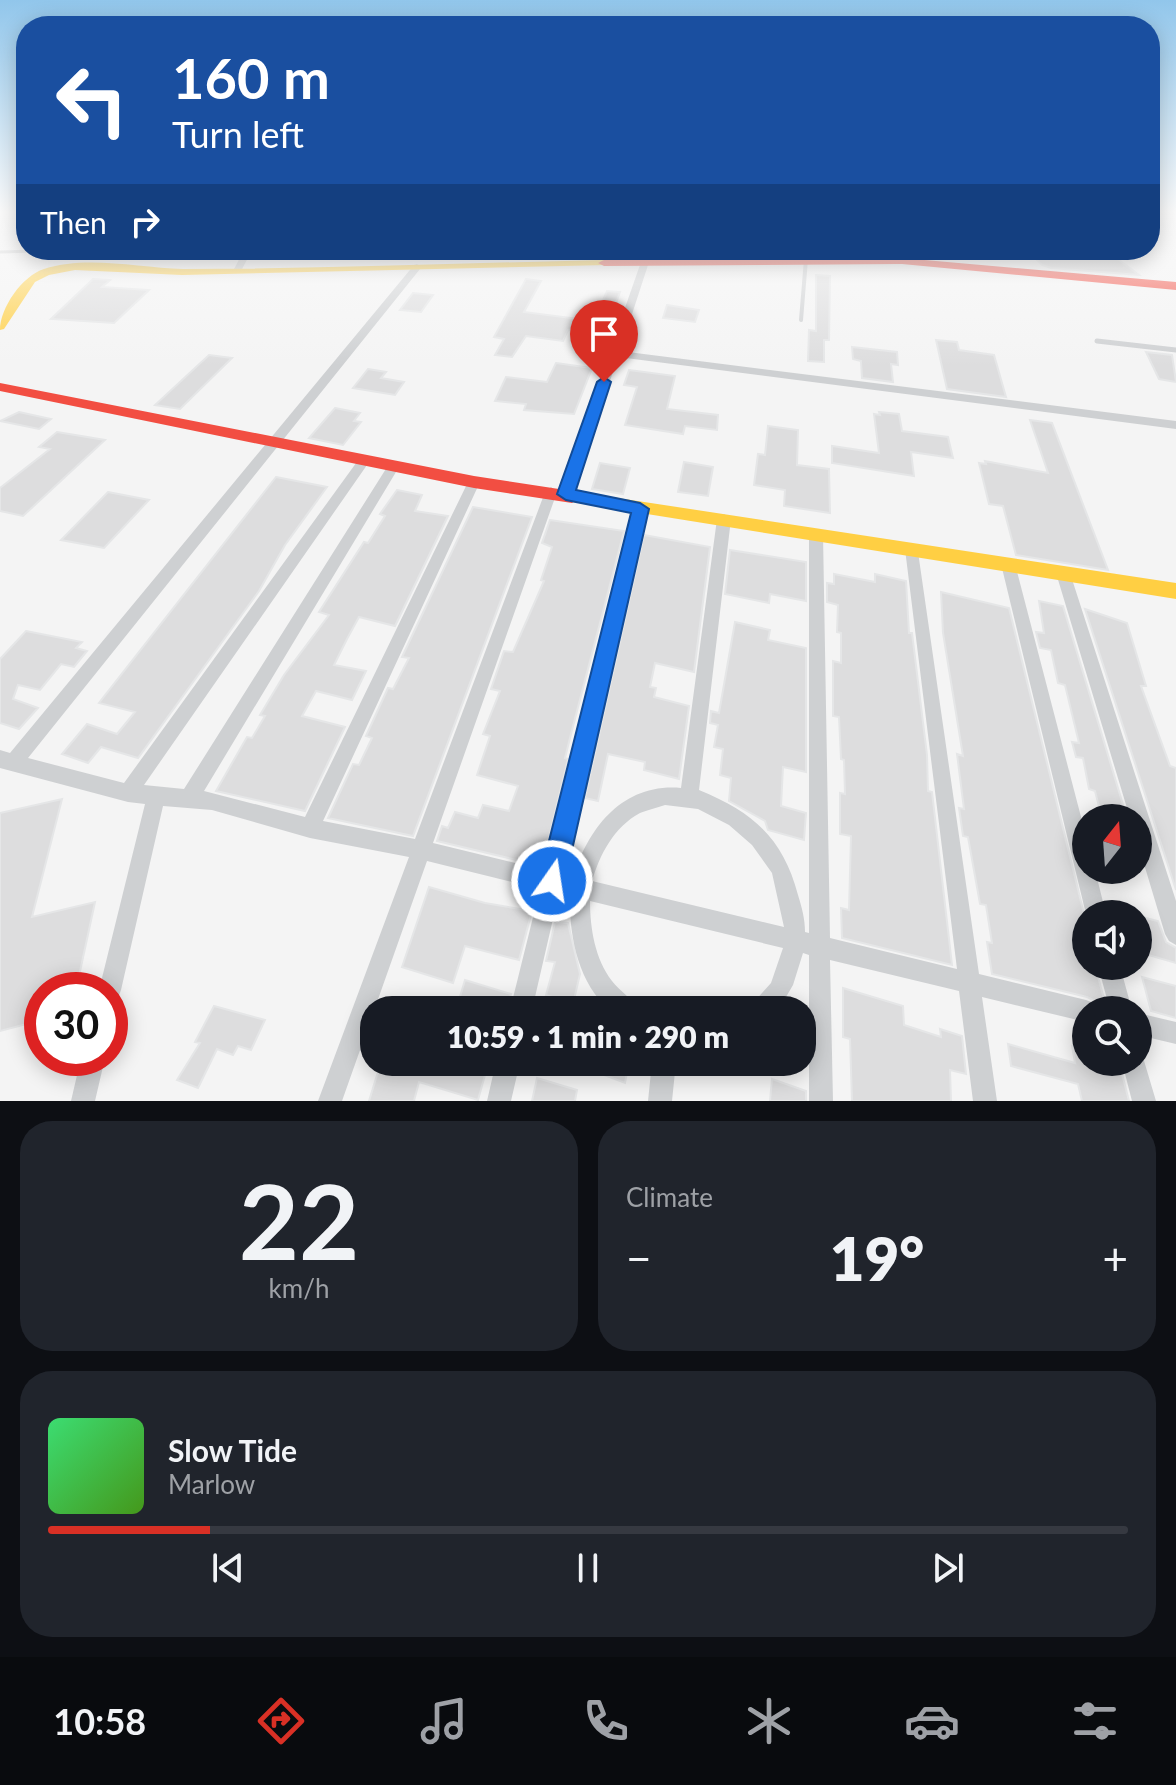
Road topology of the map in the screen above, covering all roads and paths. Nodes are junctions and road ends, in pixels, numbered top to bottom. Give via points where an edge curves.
1 (242, 262) edge
2 (628, 262) edge
3 (645, 262) edge
4 (806, 262) edge
5 (917, 262) edge
6 (417, 267) junction
7 (237, 271) junction
8 (1176, 286) edge
9 (801, 320) dead end
10 (0, 326) edge
11 (1097, 341) dead end
12 (1176, 350) edge
13 (614, 353) junction
14 (0, 387) edge
15 (1176, 425) edge
16 (274, 442) junction
17 (363, 462) junction
18 (393, 467) junction
19 (474, 482) junction
20 (558, 493) junction
21 (640, 509) junction
22 (724, 519) junction
23 (816, 534) junction
24 (912, 549) junction
25 (1008, 564) junction
26 (1063, 573) junction
27 (1176, 591) edge
28 (7, 761) edge
29 (128, 793) junction
30 (156, 797) junction
31 (189, 798) junction
32 (689, 798) junction
33 (310, 828) junction
34 (421, 850) junction
35 (552, 881) junction
36 (577, 888) junction
37 (1092, 900) edge
38 (1176, 934) edge
39 (794, 940) junction
40 (821, 947) junction
41 (114, 972) edge
42 (971, 983) junction
43 (524, 996) edge
44 (611, 996) edge
45 (774, 996) edge
46 (1072, 1008) edge
47 (1152, 1027) edge
48 (1176, 1033) edge
49 (89, 1076) edge
50 (505, 1076) edge
51 (663, 1076) edge
52 (1138, 1076) edge
53 (83, 1101) edge
54 (330, 1101) edge
55 (499, 1101) edge
56 (660, 1101) edge
57 (821, 1101) edge
58 (985, 1101) edge
59 (1144, 1101) edge

1 - 7 street
2 - 6 main road
3 - 13 street
4 - 9 lane
5 - 8 main road
6 - 7 main road
6 - 16 street
7 - 10 main road via 75,267 46,272 22,289
11 - 12 lane
13 - 15 street
13 - 20 street
14 - 16 main road
16 - 17 main road
16 - 28 street
17 - 18 main road
17 - 29 street
18 - 19 main road
18 - 31 street
19 - 20 main road
19 - 33 street
20 - 21 main road
20 - 34 street
21 - 22 main road
21 - 35 street
22 - 23 main road
22 - 32 street
23 - 24 main road
23 - 40 street
24 - 25 main road
24 - 42 street
25 - 26 main road
25 - 37 street
26 - 27 main road
26 - 38 street
28 - 29 street
29 - 30 street
30 - 31 street
30 - 41 street
31 - 33 street
32 - 36 street via 649,800 612,820 592,845
32 - 39 street via 720,807 755,832 778,863 794,915
33 - 34 street
34 - 35 street
34 - 54 street
35 - 36 street
35 - 43 street
36 - 39 street
36 - 44 street via 581,941
39 - 40 street
39 - 45 street via 789,967
40 - 42 street
40 - 57 street
42 - 46 street
42 - 58 street
47 - 48 street
49 - 53 street
50 - 55 street
51 - 56 street
52 - 59 street

